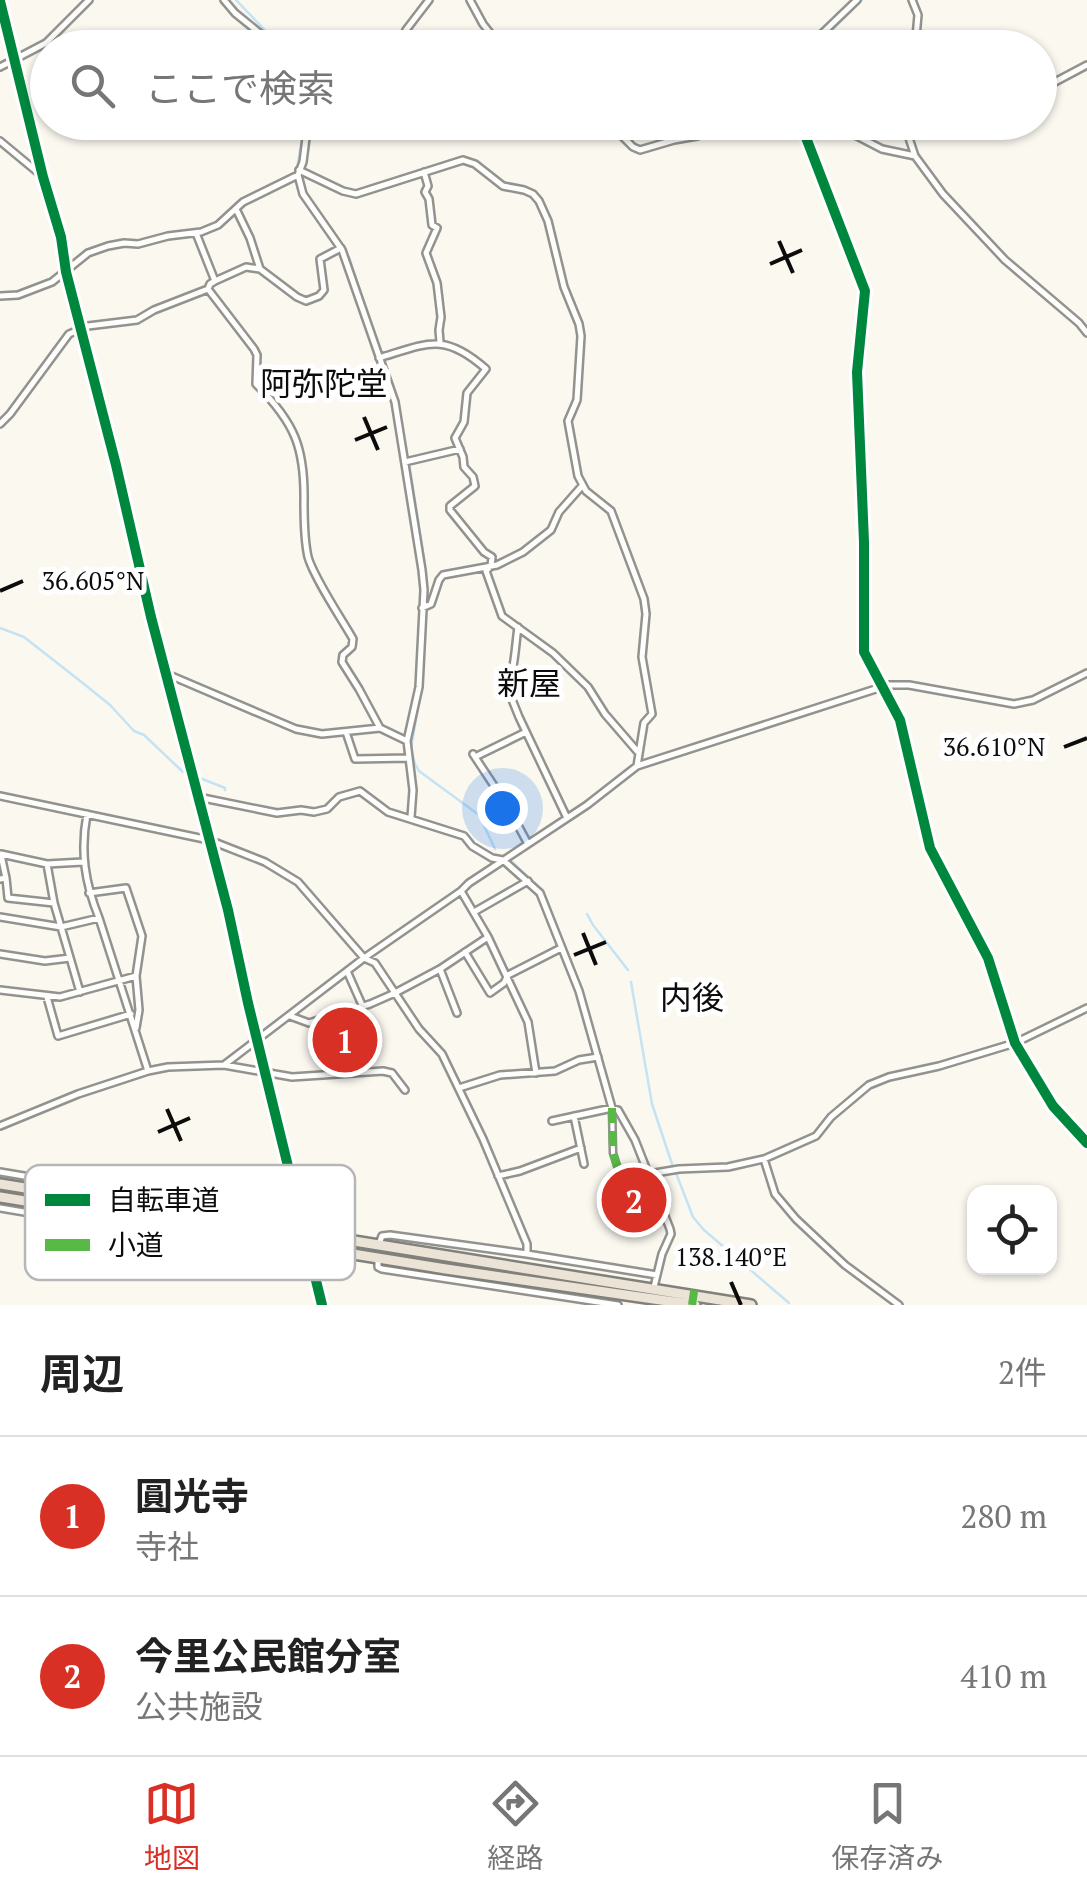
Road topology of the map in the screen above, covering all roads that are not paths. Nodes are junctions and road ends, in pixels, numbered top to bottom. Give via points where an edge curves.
1 (0, 0) edge
2 (89, 0) edge
3 (224, 0) edge
4 (430, 0) edge
5 (470, 0) edge
6 (858, 0) edge
7 (912, 0) edge
8 (58, 30) edge
9 (256, 30) edge
10 (406, 30) edge
11 (488, 30) edge
12 (826, 30) edge
13 (917, 30) edge
14 (30, 51) edge
15 (13, 60) junction
16 (0, 66) edge
17 (1087, 66) edge
18 (1057, 81) edge
19 (30, 126) edge
20 (34, 140) edge
21 (305, 140) edge
22 (625, 140) edge
23 (674, 140) edge
24 (807, 140) edge
25 (865, 140) edge
26 (910, 140) edge
27 (0, 141) edge
28 (914, 156) junction
29 (424, 172) junction
30 (298, 173) junction
31 (43, 177) junction
32 (236, 210) junction
33 (196, 233) junction
34 (341, 248) junction
35 (260, 269) junction
36 (66, 272) junction
37 (214, 281) junction
38 (208, 289) junction
39 (0, 296) edge
40 (81, 328) junction
41 (1087, 333) edge
42 (440, 342) junction
43 (379, 358) junction
44 (0, 424) edge
45 (460, 450) junction
46 (405, 462) junction
47 (582, 486) junction
48 (492, 566) junction
49 (422, 608) junction
50 (518, 627) junction
51 (1087, 673) edge
52 (167, 674) junction
53 (885, 686) junction
54 (380, 728) junction
55 (346, 732) junction
56 (526, 732) junction
57 (407, 740) junction
58 (638, 752) junction
59 (408, 758) junction
60 (638, 766) junction
61 (0, 796) edge
62 (198, 797) junction
63 (87, 814) junction
64 (411, 818) junction
65 (567, 818) junction
66 (208, 840) junction
67 (528, 844) junction
68 (0, 853) edge
69 (503, 860) junction
70 (83, 862) junction
71 (47, 864) junction
72 (3, 878) edge
73 (528, 881) junction
74 (461, 891) junction
75 (89, 893) junction
76 (54, 903) junction
77 (474, 912) junction
78 (0, 917) edge
79 (100, 918) junction
80 (62, 927) junction
81 (488, 937) junction
82 (561, 948) junction
83 (465, 952) junction
84 (0, 954) edge
85 (70, 958) junction
86 (364, 958) junction
87 (440, 969) junction
88 (347, 971) junction
89 (508, 975) junction
90 (136, 976) junction
91 (120, 982) junction
92 (0, 990) edge
93 (80, 992) junction
94 (395, 993) junction
95 (47, 997) junction
96 (362, 1006) junction
97 (1087, 1008) edge
98 (457, 1012) dead end
99 (130, 1014) junction
100 (290, 1016) junction
101 (135, 1031) junction
102 (257, 1039) junction
103 (1015, 1043) junction
104 (598, 1057) junction
105 (224, 1065) junction
106 (148, 1071) junction
107 (536, 1073) junction
108 (265, 1074) junction
109 (459, 1088) junction
110 (405, 1090) dead end
111 (612, 1108) junction
112 (574, 1116) junction
113 (552, 1121) dead end
114 (0, 1126) edge
115 (1087, 1143) edge
116 (581, 1148) junction
117 (764, 1159) junction
118 (584, 1164) dead end
119 (289, 1165) edge
120 (0, 1172) edge
121 (12, 1174) junction
122 (649, 1174) junction
123 (25, 1176) edge
124 (498, 1176) junction
125 (5, 1184) edge
126 (636, 1226) dead end
127 (355, 1240) edge
128 (379, 1244) junction
129 (355, 1253) edge
130 (527, 1254) junction
131 (378, 1257) junction
132 (658, 1276) junction
133 (316, 1280) edge
134 (542, 1292) junction
135 (652, 1298) edge
136 (322, 1305) edge
137 (544, 1305) edge
138 (618, 1305) edge
139 (695, 1305) edge
140 (751, 1305) edge
141 (899, 1305) edge

1 - 15 street
2 - 8 street
3 - 9 street
4 - 10 street
5 - 11 street
6 - 12 street
7 - 13 street
14 - 15 street
15 - 16 street
15 - 19 street
17 - 18 street
20 - 31 street
21 - 30 street
22 - 23 street via 640,150
24 - 53 street via 866,292 857,372 864,652
25 - 28 street
26 - 28 street
27 - 31 street
28 - 41 street via 1005,260
29 - 30 street via 356,194
29 - 42 street via 436,228 426,253 437,283
29 - 47 street via 463,160 539,200 579,324 578,400 568,422
30 - 32 street
30 - 34 street via 303,194
31 - 36 street
32 - 33 street
32 - 35 street
33 - 36 street via 108,246
33 - 37 street
34 - 35 street via 320,259 324,290 306,301
34 - 43 street
35 - 37 street via 246,267
36 - 39 street via 18,295
36 - 40 street
37 - 38 street
38 - 40 street via 137,320
38 - 54 street via 254,348 256,384 288,420 298,444 309,560 354,639 342,662
40 - 44 street
40 - 52 street
42 - 43 street
42 - 45 street via 486,368 464,399 464,422 454,438
43 - 46 street
45 - 46 street
45 - 48 street via 475,486 450,510 492,557
46 - 49 street
47 - 48 street via 540,540
47 - 58 street via 611,511 644,599 642,657 652,714
48 - 49 street via 443,575 431,604
48 - 50 street via 486,571 502,616
49 - 57 street via 419,687
50 - 56 street via 508,688
50 - 58 street via 588,688
51 - 53 street via 1014,704
52 - 55 street via 296,730
52 - 62 street
53 - 60 street
53 - 103 street via 900,720 930,848 984,948
54 - 55 street
54 - 57 street
55 - 59 street via 355,759
56 - 65 street
56 - 67 street via 474,756
57 - 59 street
58 - 60 street
59 - 64 street
60 - 65 street
61 - 63 street
62 - 64 street via 277,813 314,812 360,791 388,812
62 - 66 street
63 - 66 street
63 - 70 street
64 - 69 street via 464,836
65 - 67 street
66 - 86 street via 298,882
66 - 102 street
67 - 69 street
68 - 71 street
68 - 72 street
69 - 73 street
69 - 74 street
70 - 71 street
70 - 75 street
71 - 76 street
72 - 76 street via 8,898
73 - 77 street
73 - 82 street via 540,893
74 - 77 street
74 - 86 street
75 - 79 street
75 - 90 street via 126,888 142,936
76 - 80 street
77 - 81 street
78 - 80 street
79 - 80 street
79 - 91 street
80 - 85 street
81 - 83 street
81 - 89 street
82 - 89 street
82 - 104 street
83 - 87 street
83 - 89 street via 490,993
84 - 85 street
85 - 93 street
86 - 88 street
86 - 94 street
87 - 94 street
87 - 98 street
88 - 96 street
88 - 100 street
89 - 107 street via 528,1022
90 - 91 street
90 - 101 street
91 - 93 street
91 - 99 street
92 - 95 street
93 - 95 street
94 - 96 street
94 - 109 street
95 - 99 street via 58,1036
96 - 100 street via 309,1024
97 - 103 street
99 - 101 street
100 - 102 street
101 - 106 street
102 - 105 street
102 - 108 street
103 - 115 street via 1053,1106
103 - 117 street via 869,1085 816,1136
104 - 107 street
104 - 111 street
105 - 106 street
105 - 108 street
106 - 114 street
107 - 109 street
108 - 110 street via 383,1071
108 - 119 street
109 - 124 street
111 - 112 street
111 - 122 street
111 - 126 street via 613,1153
112 - 113 street
112 - 116 street
116 - 118 street
116 - 124 street
117 - 122 street
117 - 141 street via 775,1194 796,1219
120 - 121 street
121 - 123 street
121 - 125 street
122 - 132 street via 671,1234
124 - 130 street
127 - 128 highway
128 - 130 street via 386,1234
128 - 135 highway
129 - 131 highway
130 - 132 street
131 - 134 street via 382,1269
131 - 135 highway
132 - 135 street
133 - 136 street
134 - 137 street
134 - 138 street
135 - 139 highway
135 - 140 highway

